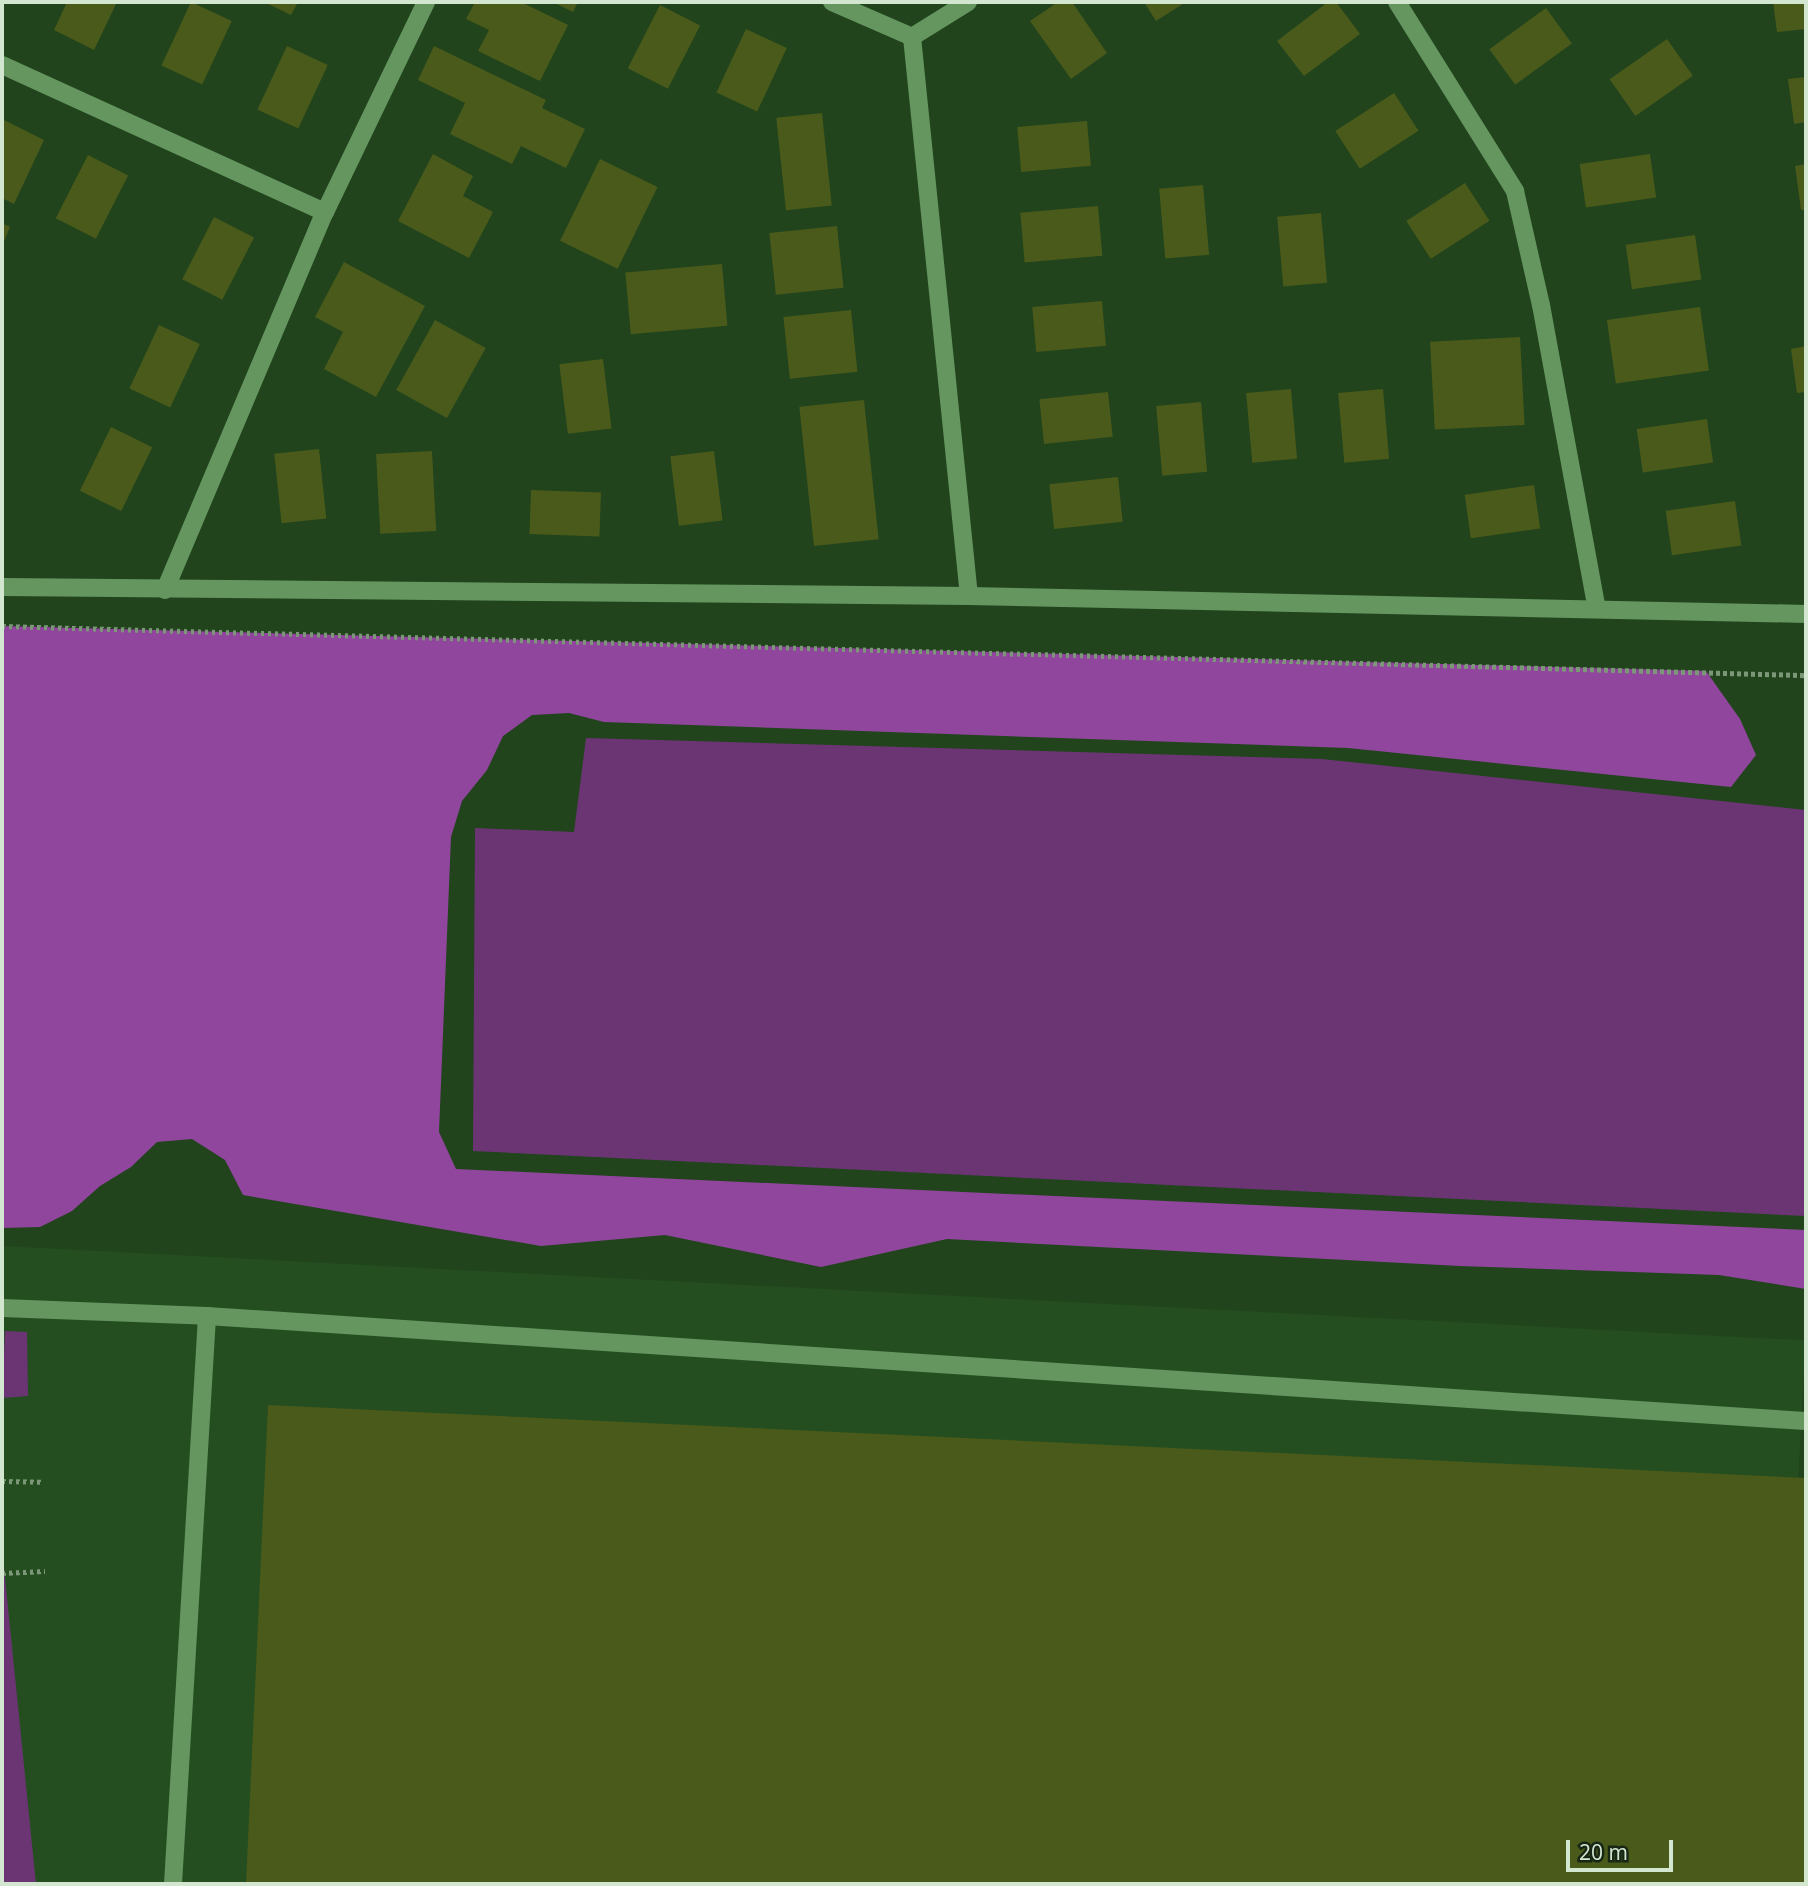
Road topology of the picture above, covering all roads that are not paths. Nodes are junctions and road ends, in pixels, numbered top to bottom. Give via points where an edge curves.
1 (426, 2) edge
2 (832, 2) edge
3 (968, 2) edge
4 (1397, 2) edge
5 (912, 37) junction
6 (2, 65) edge
7 (325, 212) junction
8 (2, 587) edge
9 (165, 590) junction
10 (968, 596) junction
11 (1597, 609) junction
12 (1806, 614) edge
13 (2, 1308) edge
14 (207, 1316) junction
15 (1806, 1421) edge
16 (173, 1884) edge

1 - 7 street
2 - 5 street
3 - 5 street
4 - 11 street via 1515,191 1541,305
5 - 10 street
6 - 7 street
7 - 9 street
8 - 9 street
9 - 10 street
10 - 11 street
11 - 12 street
13 - 14 street
14 - 15 street
14 - 16 street

